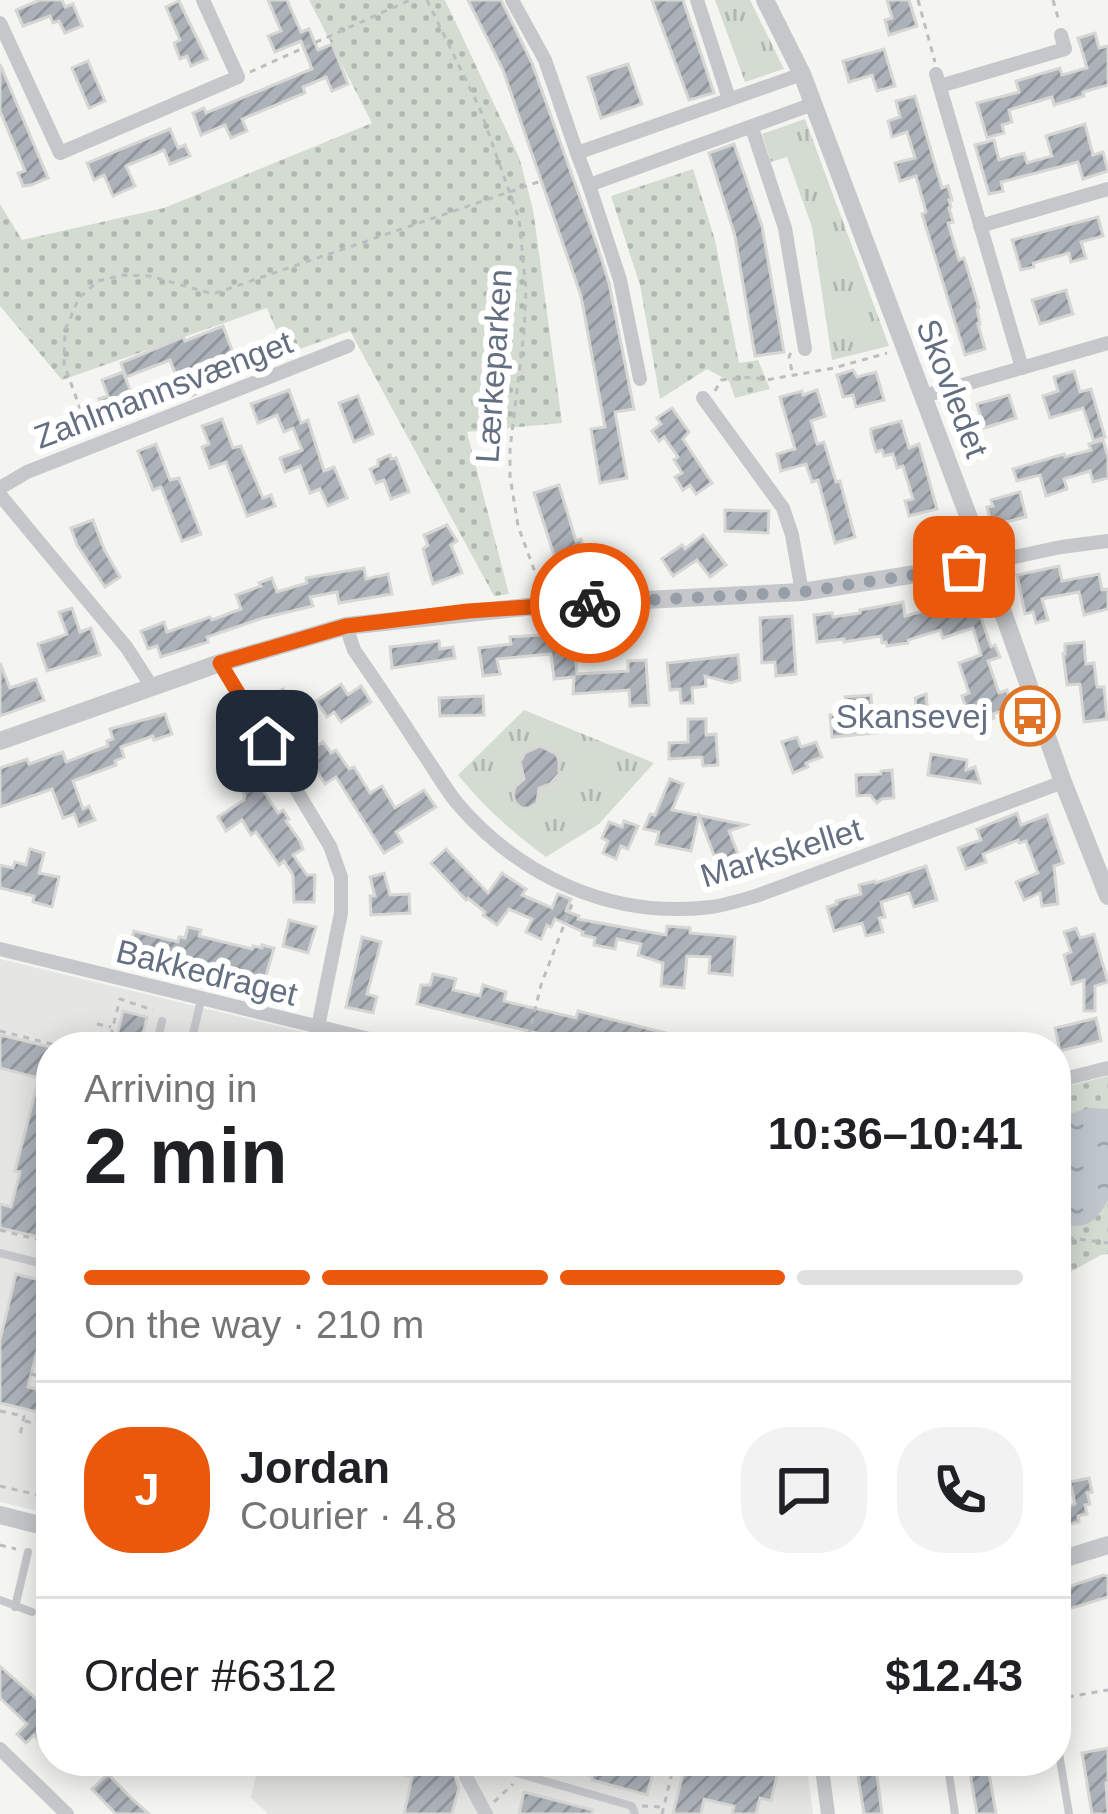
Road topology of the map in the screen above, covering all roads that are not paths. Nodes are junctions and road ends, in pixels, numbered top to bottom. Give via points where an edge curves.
1 (203, 0) edge
2 (512, 0) edge
3 (698, 0) edge
4 (765, 0) edge
5 (0, 23) edge
6 (1061, 35) road end
7 (802, 74) junction
8 (730, 99) junction
9 (813, 104) junction
10 (752, 128) junction
11 (577, 153) junction
12 (589, 184) junction
13 (1108, 189) edge
14 (980, 226) junction
15 (1108, 344) edge
16 (348, 347) dead end
17 (805, 349) dead end
18 (1022, 368) junction
19 (640, 379) dead end
20 (925, 396) junction
21 (705, 401) road end
22 (0, 492) edge
23 (1108, 541) edge
24 (986, 563) junction
25 (802, 592) junction
26 (346, 626) junction
27 (220, 663) junction
28 (152, 687) junction
29 (0, 741) edge
30 (1063, 782) junction
31 (1108, 896) edge
32 (0, 949) edge
33 (201, 998) junction
34 (162, 1021) road end
35 (318, 1027) junction
36 (159, 1032) edge
37 (193, 1032) edge
38 (317, 1032) edge
39 (339, 1032) edge
40 (1108, 1068) edge
41 (1071, 1077) edge
42 (2, 1254) edge
43 (36, 1262) edge
44 (0, 1270) edge
45 (0, 1515) edge
46 (36, 1524) edge
47 (1108, 1545) edge
48 (28, 1552) dead end
49 (1071, 1556) edge
50 (0, 1600) edge
51 (15, 1607) junction
52 (32, 1612) dead end
53 (0, 1749) edge
54 (466, 1776) edge
55 (528, 1776) edge
56 (823, 1776) edge
57 (949, 1776) edge
58 (1063, 1776) edge
59 (489, 1809) edge
60 (633, 1810) edge
61 (68, 1814) edge
62 (828, 1814) edge
63 (955, 1814) edge
64 (1069, 1814) edge

1 - 5 street via 238,77 60,153
2 - 11 street via 545,60
3 - 8 street
4 - 7 street, Skovledet
6 - 14 street via 1066,49 938,80
7 - 8 street
7 - 9 street, Skovledet
8 - 11 street
9 - 10 street
9 - 20 street, Skovledet
10 - 12 street
10 - 17 street via 785,228
11 - 12 street
12 - 19 street
13 - 14 street
14 - 18 street
15 - 18 street
16 - 22 street, Zahlmannsvænget via 27,472
18 - 20 street
20 - 24 street, Skovledet
21 - 25 street via 783,508
22 - 28 street
23 - 24 street
24 - 25 street
24 - 30 street, Skovledet
25 - 26 street via 546,605
26 - 27 street
26 - 30 street, Markskellet via 456,802 540,874 630,906 715,907 756,896
27 - 28 street
27 - 35 street via 341,877
28 - 29 street
30 - 31 street, Skovledet
32 - 33 street, Bakkedraget
33 - 35 street, Bakkedraget
33 - 37 lane
34 - 36 lane
35 - 38 lane
35 - 39 street, Bakkedraget
40 - 41 street
42 - 43 lane
42 - 44 lane
45 - 46 street
47 - 49 street
48 - 51 lane
50 - 51 lane
51 - 52 lane
53 - 61 street
54 - 59 street
55 - 60 lane
56 - 62 street
57 - 63 lane
58 - 64 lane

